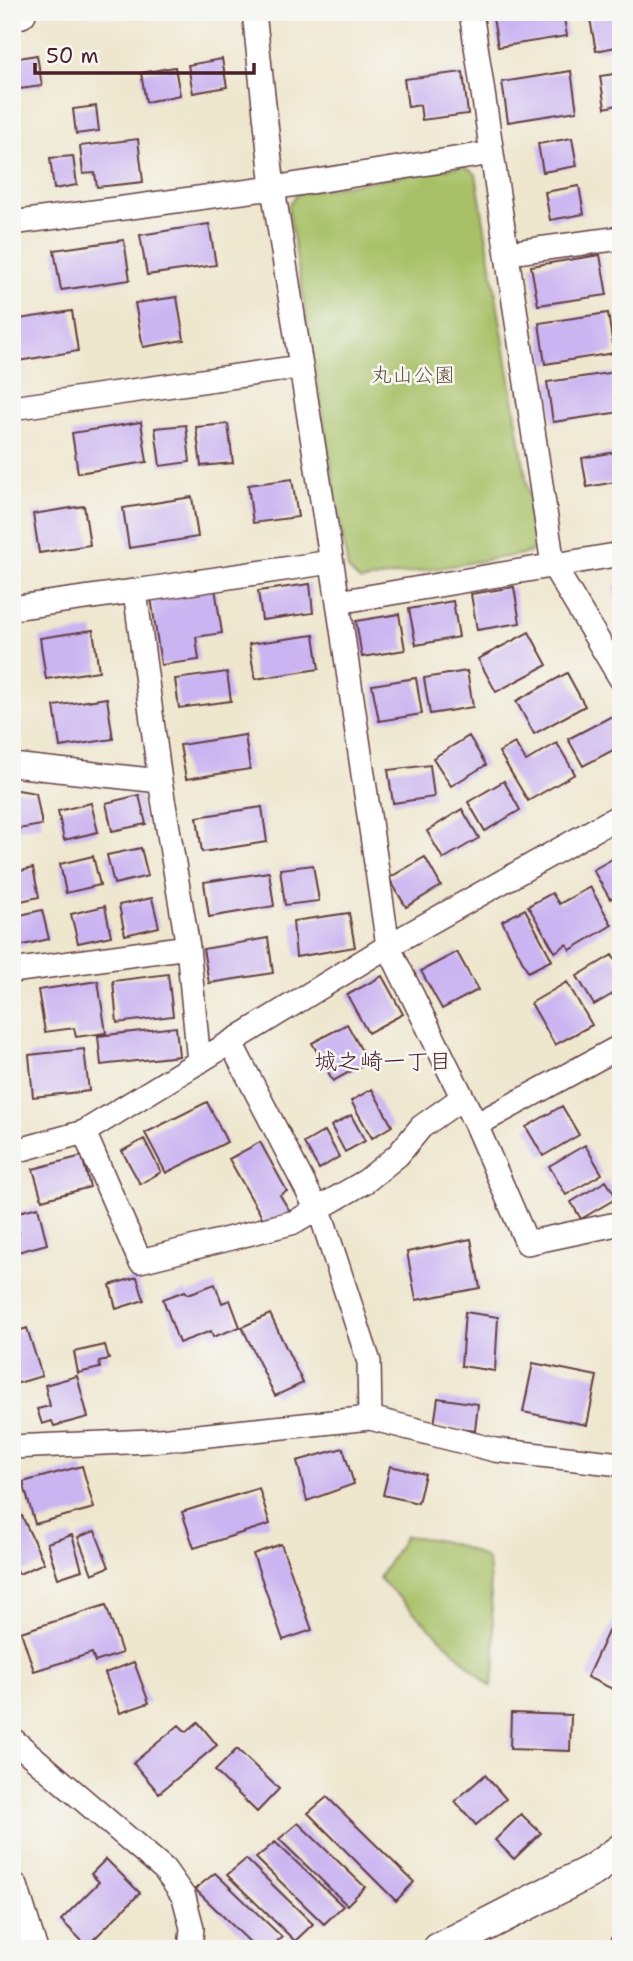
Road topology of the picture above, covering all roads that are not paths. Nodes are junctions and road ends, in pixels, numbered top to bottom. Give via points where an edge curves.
1 (20, 12) edge
2 (254, 12) edge
3 (471, 12) edge
4 (12, 13) edge
5 (492, 153) junction
6 (273, 188) junction
7 (12, 223) edge
8 (621, 238) edge
9 (508, 253) junction
10 (300, 367) junction
11 (12, 408) edge
12 (621, 554) edge
13 (331, 562) junction
14 (553, 565) junction
15 (135, 591) junction
16 (338, 601) junction
17 (12, 608) edge
18 (621, 679) edge
19 (12, 765) edge
20 (160, 781) junction
21 (621, 815) edge
22 (388, 946) junction
23 (188, 947) junction
24 (12, 971) edge
25 (231, 1043) junction
26 (621, 1046) edge
27 (199, 1062) junction
28 (462, 1098) junction
29 (476, 1125) junction
30 (85, 1132) junction
31 (12, 1152) edge
32 (317, 1209) junction
33 (621, 1223) edge
34 (370, 1418) junction
35 (12, 1447) edge
36 (621, 1464) edge
37 (12, 1739) edge
38 (621, 1850) edge
39 (12, 1888) edge
40 (31, 1949) edge
41 (190, 1949) edge
42 (439, 1949) edge

1 - 4 street
2 - 6 street
3 - 5 street
5 - 6 street
5 - 9 street
6 - 7 street
6 - 10 street
8 - 9 street
9 - 14 street
10 - 11 street
10 - 13 street
12 - 14 street
13 - 15 street
13 - 16 street
14 - 16 street
14 - 18 street
15 - 17 street
15 - 20 street
16 - 22 street
19 - 20 street
20 - 23 street
21 - 22 street
22 - 25 street
22 - 28 street
23 - 24 street
23 - 27 street
25 - 27 street
25 - 32 street
26 - 29 street
27 - 30 street
28 - 29 street
28 - 32 street via 421,1127 398,1155 366,1181
29 - 33 street via 527,1243
30 - 31 street
30 - 32 street via 140,1261 295,1222
32 - 34 street via 369,1362
34 - 35 street via 150,1441
34 - 36 street via 495,1450
37 - 41 street via 164,1869 184,1897 192,1928
38 - 42 street via 593,1870
39 - 40 street

